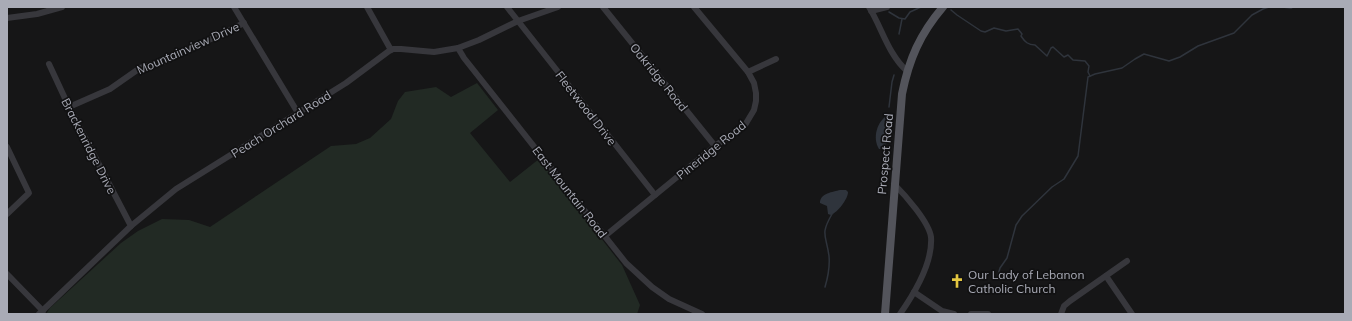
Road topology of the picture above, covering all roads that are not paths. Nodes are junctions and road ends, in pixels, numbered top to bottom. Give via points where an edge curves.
1 (62, 7) edge
2 (234, 7) edge
3 (367, 7) edge
4 (507, 7) edge
5 (558, 7) edge
6 (603, 7) edge
7 (694, 7) edge
8 (887, 7) edge
9 (943, 7) edge
10 (870, 9) edge
11 (7, 18) edge
12 (518, 21) junction
13 (244, 23) junction
14 (458, 48) junction
15 (391, 50) junction
16 (776, 59) dead end
17 (49, 64) dead end
18 (907, 71) junction
19 (748, 72) junction
20 (69, 108) junction
21 (298, 113) junction
22 (715, 146) junction
23 (7, 147) edge
24 (894, 184) junction
25 (655, 195) junction
26 (7, 214) edge
27 (131, 226) junction
28 (605, 236) junction
29 (1127, 261) dead end
30 (7, 274) edge
31 (1106, 276) junction
32 (914, 292) junction
33 (41, 312) edge
34 (702, 314) edge
35 (885, 314) edge
36 (900, 314) edge
37 (954, 314) edge
38 (971, 314) edge
39 (988, 314) edge
40 (1061, 314) edge
41 (1132, 314) edge

1 - 11 street
2 - 13 street
3 - 15 street
4 - 12 street, Fleetwood Drive
5 - 12 street
6 - 22 street, Oakridge Road
7 - 19 street, Pineridge Road
8 - 10 street
9 - 18 main road, Prospect Road via 922,36
10 - 18 street via 892,54 898,64
12 - 14 street
12 - 25 street, Fleetwood Drive
13 - 20 street, Mountainview Drive via 163,62 140,68 110,89
13 - 21 street
14 - 15 street via 434,52
14 - 28 street, East Mountain Road
15 - 21 street, Peach Orchard Road via 351,80
16 - 19 street
17 - 20 street, Brackenridge Drive
18 - 24 main road, Prospect Road via 902,94
19 - 22 street, Pineridge Road via 756,93 754,110 744,125
20 - 27 street, Brackenridge Drive
21 - 27 street, Peach Orchard Road via 176,189
22 - 25 street, Pineridge Road
23 - 26 street via 29,193
24 - 32 street via 917,210 931,237 929,258
24 - 35 main road, Prospect Road
25 - 28 street, Pineridge Road
27 - 33 street, Peach Orchard Road
28 - 34 street, East Mountain Road via 626,263 652,287 670,299
29 - 31 street
30 - 33 street
31 - 40 street via 1064,306
31 - 41 street
32 - 36 street
32 - 37 street via 942,311
38 - 39 street

